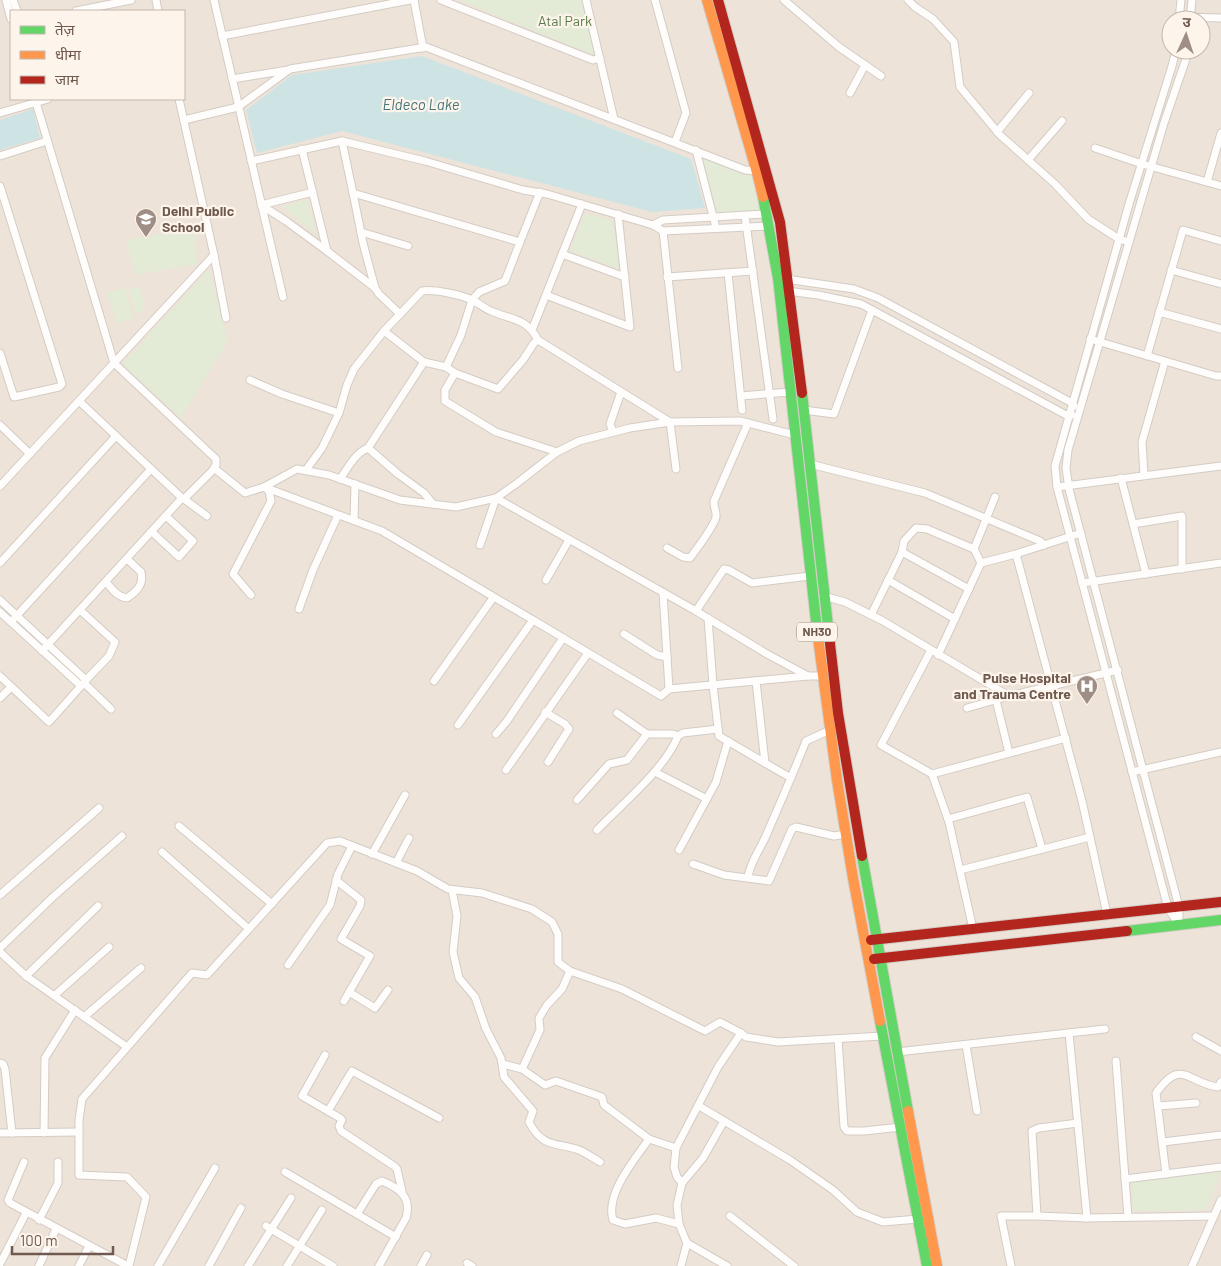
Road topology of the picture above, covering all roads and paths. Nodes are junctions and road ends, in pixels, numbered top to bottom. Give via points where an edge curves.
1 (6, 0) edge
2 (132, 0) edge
3 (214, 0) edge
4 (410, 0) edge
5 (414, 0) edge
6 (440, 0) edge
7 (586, 0) edge
8 (655, 0) edge
9 (707, 0) edge
10 (718, 0) edge
11 (784, 0) edge
12 (908, 0) edge
13 (81, 10) edge
14 (10, 15) edge
15 (222, 36) junction
16 (423, 48) junction
17 (600, 58) junction
18 (1174, 60) edge
19 (1185, 60) edge
20 (865, 65) junction
21 (290, 70) junction
22 (881, 76) dead end
23 (232, 79) junction
24 (850, 93) dead end
25 (1029, 93) dead end
26 (36, 100) edge
27 (179, 100) edge
28 (238, 107) junction
29 (0, 113) edge
30 (614, 118) junction
31 (184, 120) junction
32 (1062, 121) dead end
33 (997, 132) junction
34 (1221, 133) edge
35 (48, 141) junction
36 (342, 141) junction
37 (675, 142) junction
38 (1095, 148) dead end
39 (302, 149) junction
40 (696, 150) junction
41 (0, 156) edge
42 (1028, 160) junction
43 (251, 161) junction
44 (1142, 164) junction
45 (1152, 167) junction
46 (756, 171) junction
47 (1206, 182) junction
48 (0, 186) edge
49 (1221, 186) edge
50 (313, 192) junction
51 (540, 192) junction
52 (354, 193) junction
53 (582, 204) junction
54 (261, 205) junction
55 (618, 214) junction
56 (766, 214) junction
57 (745, 216) junction
58 (715, 218) junction
59 (653, 225) junction
60 (769, 226) junction
61 (747, 227) junction
62 (716, 228) junction
63 (664, 231) junction
64 (361, 232) junction
65 (1119, 239) junction
66 (1221, 241) edge
67 (520, 242) junction
68 (1129, 242) junction
69 (408, 246) dead end
70 (328, 251) junction
71 (562, 254) junction
72 (214, 256) junction
73 (1171, 270) junction
74 (753, 272) junction
75 (728, 273) junction
76 (625, 277) junction
77 (667, 277) junction
78 (783, 279) junction
79 (1221, 284) edge
80 (375, 288) junction
81 (785, 291) junction
82 (546, 294) junction
83 (283, 297) dead end
84 (472, 300) junction
85 (872, 310) junction
86 (1159, 312) junction
87 (400, 314) junction
88 (226, 318) dead end
89 (1221, 329) edge
90 (532, 330) junction
91 (384, 331) junction
92 (1090, 339) junction
93 (538, 340) junction
94 (1100, 342) junction
95 (0, 353) edge
96 (1147, 356) junction
97 (1165, 361) junction
98 (424, 362) junction
99 (114, 363) junction
100 (446, 367) junction
101 (678, 368) dead end
102 (455, 373) junction
103 (1221, 376) edge
104 (250, 380) dead end
105 (621, 392) junction
106 (790, 392) junction
107 (770, 394) junction
108 (741, 396) junction
109 (79, 401) junction
110 (1072, 403) junction
111 (742, 410) dead end
112 (804, 410) junction
113 (339, 413) junction
114 (1079, 413) junction
115 (1068, 416) junction
116 (772, 419) dead end
117 (670, 422) junction
118 (748, 423) junction
119 (0, 425) edge
120 (613, 432) junction
121 (795, 434) junction
122 (116, 436) junction
123 (368, 448) junction
124 (557, 452) junction
125 (30, 454) junction
126 (810, 464) junction
127 (1221, 466) edge
128 (214, 468) junction
129 (676, 469) dead end
130 (151, 470) junction
131 (306, 470) junction
132 (1144, 475) junction
133 (1121, 478) junction
134 (340, 479) junction
135 (355, 484) junction
136 (0, 485) edge
137 (1068, 485) junction
138 (264, 487) junction
139 (1056, 487) junction
140 (995, 497) dead end
141 (496, 498) junction
142 (183, 499) junction
143 (433, 504) junction
144 (338, 515) junction
145 (166, 516) junction
146 (207, 516) dead end
147 (987, 518) junction
148 (354, 520) junction
149 (1133, 524) junction
150 (152, 532) junction
151 (1081, 533) junction
152 (1070, 537) junction
153 (569, 540) junction
154 (480, 545) dead end
155 (1044, 545) junction
156 (667, 548) dead end
157 (974, 550) junction
158 (902, 552) junction
159 (1016, 554) junction
160 (127, 559) junction
161 (0, 563) edge
162 (981, 563) junction
163 (1221, 563) edge
164 (1182, 569) junction
165 (1146, 574) junction
166 (810, 576) junction
167 (546, 580) dead end
168 (888, 580) junction
169 (106, 582) junction
170 (1094, 582) junction
171 (1082, 583) junction
172 (969, 589) junction
173 (663, 592) junction
174 (250, 594) dead end
175 (813, 596) junction
176 (824, 596) junction
177 (494, 598) junction
178 (0, 600) edge
179 (80, 610) junction
180 (299, 610) dead end
181 (696, 611) junction
182 (0, 612) edge
183 (871, 615) junction
184 (18, 617) junction
185 (708, 618) junction
186 (955, 619) junction
187 (533, 620) junction
188 (11, 622) junction
189 (624, 634) dead end
190 (563, 638) junction
191 (45, 648) junction
192 (931, 650) junction
193 (588, 653) junction
194 (938, 655) junction
195 (667, 657) junction
196 (1118, 670) junction
197 (1105, 673) junction
198 (0, 676) edge
199 (808, 676) junction
200 (823, 676) junction
201 (434, 681) dead end
202 (756, 681) junction
203 (84, 683) junction
204 (713, 685) junction
205 (1052, 686) junction
206 (11, 687) junction
207 (669, 689) junction
208 (1009, 696) junction
209 (0, 698) edge
210 (996, 700) junction
211 (967, 708) dead end
212 (111, 709) dead end
213 (545, 712) junction
214 (617, 713) dead end
215 (458, 725) dead end
216 (718, 729) junction
217 (830, 730) junction
218 (496, 734) dead end
219 (647, 734) junction
220 (678, 736) junction
221 (1066, 738) junction
222 (728, 741) junction
223 (1221, 752) edge
224 (1009, 753) junction
225 (548, 762) dead end
226 (765, 763) junction
227 (506, 770) dead end
228 (1143, 770) junction
229 (655, 772) junction
230 (1132, 772) junction
231 (932, 774) junction
232 (791, 778) junction
233 (405, 795) dead end
234 (707, 799) junction
235 (576, 800) dead end
236 (99, 808) dead end
237 (948, 819) junction
238 (179, 826) dead end
239 (597, 830) dead end
240 (846, 834) junction
241 (122, 836) dead end
242 (1090, 837) junction
243 (408, 838) dead end
244 (352, 846) junction
245 (1042, 849) junction
246 (679, 850) dead end
247 (162, 852) dead end
248 (372, 854) junction
249 (396, 863) junction
250 (693, 864) dead end
251 (960, 870) junction
252 (748, 877) junction
253 (336, 880) junction
254 (452, 890) junction
255 (0, 895) edge
256 (1221, 902) edge
257 (272, 904) junction
258 (98, 906) dead end
259 (1173, 907) junction
260 (1108, 914) junction
261 (1221, 920) edge
262 (1179, 925) junction
263 (249, 929) junction
264 (973, 929) junction
265 (876, 939) junction
266 (865, 941) junction
267 (108, 947) dead end
268 (0, 948) edge
269 (0, 952) edge
270 (880, 958) junction
271 (868, 960) junction
272 (288, 965) dead end
273 (141, 968) dead end
274 (570, 971) junction
275 (26, 976) junction
276 (388, 990) dead end
277 (349, 992) junction
278 (55, 996) junction
279 (344, 1001) dead end
280 (75, 1010) junction
281 (84, 1017) junction
282 (1104, 1029) dead end
283 (741, 1033) junction
284 (1069, 1033) junction
285 (883, 1036) junction
286 (1196, 1037) dead end
287 (838, 1039) junction
288 (966, 1045) junction
289 (127, 1047) junction
290 (1221, 1051) edge
291 (897, 1052) junction
292 (325, 1055) dead end
293 (1116, 1061) dead end
294 (0, 1063) edge
295 (502, 1064) junction
296 (523, 1067) dead end
297 (1221, 1082) edge
298 (1196, 1103) dead end
299 (699, 1106) junction
300 (1158, 1106) junction
301 (328, 1111) junction
302 (977, 1111) dead end
303 (439, 1118) dead end
304 (724, 1121) junction
305 (1078, 1123) junction
306 (900, 1127) junction
307 (79, 1132) junction
308 (0, 1133) edge
309 (12, 1133) junction
310 (44, 1133) junction
311 (1221, 1135) edge
312 (649, 1139) junction
313 (1163, 1142) junction
314 (676, 1148) junction
315 (24, 1162) dead end
316 (58, 1162) dead end
317 (600, 1162) dead end
318 (1221, 1167) edge
319 (215, 1168) dead end
320 (285, 1172) dead end
321 (1166, 1174) junction
322 (1125, 1179) junction
323 (682, 1183) junction
324 (402, 1191) junction
325 (291, 1198) dead end
326 (1221, 1200) edge
327 (241, 1208) dead end
328 (322, 1210) dead end
329 (26, 1213) junction
330 (357, 1214) junction
331 (730, 1216) dead end
332 (1037, 1216) junction
333 (1214, 1216) junction
334 (1087, 1218) junction
335 (1128, 1218) junction
336 (918, 1219) junction
337 (40, 1220) junction
338 (679, 1224) junction
339 (269, 1228) junction
340 (56, 1229) junction
341 (396, 1237) junction
342 (687, 1243) junction
343 (89, 1246) junction
344 (300, 1246) junction
345 (428, 1256) dead end
346 (0, 1264) edge
347 (39, 1266) edge
348 (80, 1266) edge
349 (129, 1266) edge
350 (158, 1266) edge
351 (209, 1266) edge
352 (248, 1266) edge
353 (287, 1266) edge
354 (331, 1266) edge
355 (379, 1266) edge
356 (421, 1266) edge
357 (682, 1266) edge
358 (727, 1266) edge
359 (794, 1266) edge
360 (927, 1266) edge
361 (937, 1266) edge
362 (1011, 1266) edge
363 (1192, 1266) edge

1 - 14 street
2 - 13 street
3 - 15 street
4 - 15 street
5 - 16 street
6 - 17 street via 593,60
7 - 17 street
8 - 37 street via 686,113
9 - 46 main road, NH30
10 - 78 main road, NH30 via 780,222
11 - 20 street
12 - 33 street via 954,42 960,86
15 - 23 street
16 - 21 street
16 - 30 street
17 - 30 street
18 - 44 street
19 - 45 street
20 - 22 street
20 - 24 street
21 - 23 street
21 - 28 street
23 - 28 street
25 - 33 street
26 - 29 street
26 - 35 street
27 - 31 street
28 - 31 street
28 - 43 street
30 - 37 street
31 - 72 street
32 - 42 street
33 - 42 street
34 - 47 street
35 - 41 street
35 - 99 street
36 - 39 street
36 - 51 street
36 - 52 street
37 - 40 street
38 - 44 street
39 - 43 street
39 - 50 street
40 - 46 street via 745,170
40 - 58 street
42 - 65 street via 1088,219
43 - 54 street
44 - 45 street
44 - 65 street
45 - 47 street
45 - 68 street
46 - 56 main road, NH30
47 - 49 street
48 - 95 street via 62,384 14,397
50 - 54 street
50 - 70 street
51 - 53 street
51 - 67 street
52 - 64 street
52 - 67 street
53 - 55 street
53 - 71 street
54 - 70 street
54 - 83 street
55 - 59 street
55 - 76 street
56 - 57 street
56 - 60 main road, NH30
57 - 58 street
57 - 61 street
58 - 59 street via 663,220
58 - 62 street
59 - 63 street
60 - 61 street
60 - 78 main road, NH30
61 - 62 street
61 - 74 street
62 - 63 street
63 - 77 street
64 - 69 street
64 - 80 street
65 - 68 street
65 - 92 street
66 - 73 street via 1183,230
67 - 84 street via 505,280 479,292
68 - 94 street
70 - 80 street
71 - 76 street
71 - 82 street
72 - 88 street
72 - 99 street
73 - 79 street
73 - 86 street
74 - 75 street
74 - 107 street
75 - 77 street
75 - 108 street
76 - 82 street via 630,327
77 - 101 street
78 - 81 main road, NH30
78 - 110 street via 854,289 878,298
80 - 87 street
81 - 85 street via 861,304
81 - 106 main road, NH30
81 - 112 main road, NH30
82 - 90 street
84 - 87 street via 431,290 422,291
84 - 90 street via 488,310 518,319
84 - 100 street
85 - 112 street via 834,414
85 - 115 street
86 - 89 street
86 - 96 street
87 - 91 street
90 - 93 street
91 - 98 street
91 - 113 street via 354,369
92 - 94 street
92 - 110 street
93 - 102 street via 498,389
93 - 105 street
94 - 96 street
94 - 114 street
96 - 97 street
97 - 103 street
97 - 132 street via 1142,442
98 - 100 street
98 - 123 street
99 - 109 street
99 - 128 street via 216,459
100 - 102 street
102 - 124 street via 445,390 445,401 496,432
104 - 113 street
105 - 117 street
105 - 120 street via 610,424
106 - 107 street
106 - 121 main road, NH30
107 - 108 street
107 - 116 street
108 - 111 street
109 - 122 street
109 - 125 street
110 - 114 street
110 - 115 street
112 - 126 main road, NH30
113 - 131 street via 322,448
114 - 115 street
114 - 137 street via 1068,450
115 - 139 street via 1055,466
117 - 118 street
117 - 120 street
117 - 129 street
118 - 121 street
118 - 156 street via 714,501 716,518 708,531 690,558
119 - 125 street
120 - 124 street via 580,441
121 - 166 main road, NH30
122 - 130 street
122 - 161 street
123 - 134 street via 362,450
123 - 143 street
124 - 141 street
125 - 136 street
126 - 147 street via 925,493
126 - 176 main road, NH30
127 - 132 street
128 - 138 street via 245,493
128 - 142 street
130 - 142 street
130 - 184 street
131 - 134 street
131 - 138 street via 297,469
132 - 133 street
133 - 137 street
133 - 149 street
134 - 135 street
135 - 143 street via 400,500
135 - 148 street
137 - 139 street
137 - 151 street
138 - 144 street
138 - 174 street via 269,491 271,501 233,574
139 - 152 street
140 - 147 street
141 - 143 street via 456,507
141 - 153 street
141 - 154 street
142 - 145 street
142 - 146 street
144 - 148 street
144 - 180 street
145 - 150 street
145 - 150 street via 193,541 179,557
147 - 155 street via 1040,540
147 - 157 street
148 - 177 street via 382,531
149 - 164 street via 1182,516
149 - 165 street
150 - 160 street
151 - 152 street
151 - 170 street
152 - 155 street
152 - 171 street
153 - 167 street
153 - 173 street
155 - 159 street
157 - 158 street via 927,529 916,528 904,541
157 - 162 street
158 - 168 street
158 - 172 street
159 - 162 street
159 - 205 street
160 - 169 street
160 - 169 street via 141,572 139,588 124,598
162 - 172 street
163 - 164 street
164 - 165 street
165 - 170 street
166 - 175 main road, NH30
166 - 181 street via 752,583 724,569
168 - 183 street
168 - 186 street
169 - 179 street
170 - 171 street
170 - 196 street
171 - 197 street
172 - 186 street
173 - 181 street
173 - 195 street
175 - 176 street
175 - 200 main road, NH30
176 - 183 street
176 - 265 main road, NH30 via 838,713
177 - 187 street
177 - 201 street
178 - 184 street
179 - 191 street
179 - 203 street via 115,642 109,656
181 - 185 street
182 - 188 street
183 - 192 street
184 - 188 street
184 - 191 street
185 - 199 street
185 - 204 street
186 - 194 street
187 - 190 street
187 - 215 street
188 - 191 street
189 - 195 street via 657,655
190 - 193 street
190 - 218 street
191 - 203 street
192 - 194 street
192 - 231 street via 881,745
193 - 207 street via 661,696
193 - 213 street
194 - 208 street
195 - 207 street
196 - 197 street
196 - 228 street
197 - 205 street
197 - 230 street
198 - 206 street
199 - 200 street
199 - 202 street
200 - 217 main road, NH30
202 - 204 street
202 - 226 street
203 - 206 street via 49,722
203 - 212 street
204 - 207 street
204 - 216 street
205 - 208 street
205 - 221 street
206 - 209 street
208 - 210 street
210 - 211 street
210 - 224 street
213 - 225 street via 569,729
213 - 227 street
214 - 219 street
216 - 220 street
216 - 222 street via 719,736
217 - 232 street via 806,741
217 - 240 main road, NH30
219 - 220 street
219 - 235 street via 627,760 610,764
220 - 229 street
221 - 224 street
221 - 242 street
222 - 226 street
222 - 234 street via 716,782
223 - 228 street
224 - 231 street
226 - 232 street
228 - 230 street
228 - 259 street
229 - 234 street
229 - 239 street
230 - 259 street
231 - 237 street
232 - 252 street
233 - 248 street
234 - 246 street
236 - 255 street
237 - 245 street via 1027,797
237 - 251 street
238 - 257 street
240 - 252 street via 834,836 792,828 769,881
240 - 266 main road, NH30
241 - 268 street
242 - 245 street
242 - 260 street
243 - 249 street
244 - 248 street
244 - 253 street
244 - 257 street via 340,841 327,843
245 - 251 street
247 - 263 street
248 - 249 street
249 - 254 street
250 - 252 street via 724,874
251 - 264 street
253 - 272 street via 330,905
253 - 277 street via 361,900 341,939 370,956
254 - 274 street via 482,893 532,909 552,922 558,934 558,962
254 - 295 street via 457,916 453,952 459,978 475,997
256 - 259 main road
257 - 263 street
258 - 275 street
259 - 260 main road
259 - 262 street
260 - 264 main road
261 - 262 main road
262 - 270 main road
263 - 289 street via 207,975 192,973
264 - 265 main road
265 - 266 main road
265 - 270 main road, NH30
266 - 271 main road, NH30
267 - 278 street
269 - 275 street
270 - 271 main road
270 - 291 main road, NH30
271 - 285 main road, NH30
273 - 281 street
274 - 283 street via 622,989 705,1031 720,1022
274 - 296 street via 562,989 540,1018 540,1030
275 - 278 street
276 - 277 street via 375,1008
277 - 279 street
278 - 280 street
280 - 281 street
280 - 310 street via 45,1058
281 - 289 street
282 - 284 street
283 - 287 street via 746,1037 778,1042
283 - 299 street via 718,1067
284 - 288 street
284 - 305 street
285 - 287 street
285 - 306 main road, NH30
286 - 290 street
287 - 306 street via 844,1127 864,1132
288 - 291 street
288 - 302 street
289 - 307 street via 82,1099
291 - 361 main road, NH30
292 - 301 street via 302,1096
293 - 322 street
294 - 309 street via 5,1070
295 - 312 street via 522,1069 545,1085 556,1081 602,1097 604,1105
295 - 317 street via 504,1077 533,1111 530,1122 533,1129 549,1144 578,1150
297 - 300 street via 1214,1087 1184,1075 1172,1076 1156,1093
298 - 300 street
299 - 304 street
299 - 314 street
300 - 313 street
301 - 303 street via 352,1071
301 - 324 street via 342,1120 341,1131 397,1169
304 - 323 street via 703,1158
304 - 336 street via 804,1170 833,1190 856,1212 883,1222
305 - 332 street via 1032,1131
305 - 334 street
306 - 336 main road, NH30
307 - 310 street
307 - 349 street via 80,1175 127,1177 146,1196
308 - 309 street
309 - 310 street
311 - 313 street
312 - 314 street
312 - 338 street via 625,1173 614,1198 613,1220 626,1224 656,1218
313 - 321 street
314 - 323 street via 674,1167
315 - 329 street via 8,1200
316 - 337 street via 58,1183
318 - 321 street
319 - 350 street
320 - 330 street
321 - 322 street
322 - 335 street
323 - 338 street via 677,1205
324 - 330 street via 382,1181 376,1184
324 - 341 street via 408,1210
325 - 339 street
326 - 333 street
327 - 351 street
328 - 344 street
329 - 337 street
329 - 346 street
330 - 341 street
331 - 359 street
332 - 334 street
332 - 362 street via 1002,1216
333 - 335 street
333 - 363 street
334 - 335 street
336 - 360 main road, NH30
337 - 340 street
338 - 342 street
339 - 344 street
339 - 352 street
340 - 343 street
340 - 347 street
341 - 355 street
342 - 357 street
342 - 358 street
343 - 348 street
343 - 349 street
344 - 353 street
344 - 354 street
345 - 356 street

